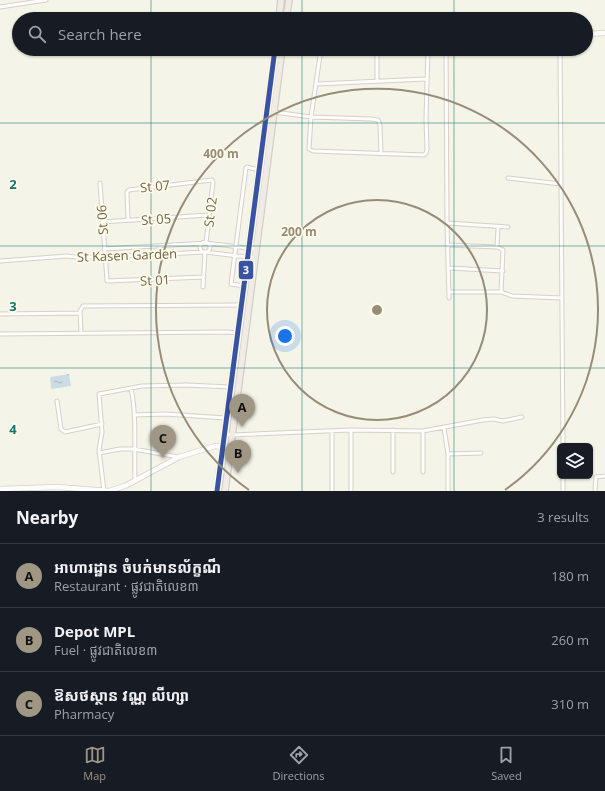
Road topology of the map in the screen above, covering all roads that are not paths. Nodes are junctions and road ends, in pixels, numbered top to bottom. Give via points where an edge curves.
1 (46, 0) edge
2 (281, 0) edge
3 (289, 0) edge
4 (0, 7) edge
5 (280, 12) edge
6 (287, 12) edge
7 (605, 33) edge
8 (593, 34) edge
9 (274, 56) edge
10 (281, 56) edge
11 (320, 56) edge
12 (377, 56) edge
13 (428, 56) edge
14 (446, 56) edge
15 (560, 56) edge
16 (426, 79) junction
17 (377, 81) junction
18 (316, 84) junction
19 (274, 112) junction
20 (311, 117) junction
21 (381, 152) junction
22 (259, 170) junction
23 (508, 178) dead end
24 (213, 181) joint
25 (100, 183) dead end
26 (561, 184) junction
27 (209, 215) junction
28 (128, 220) junction
29 (102, 222) junction
30 (447, 223) junction
31 (498, 227) junction
32 (508, 227) dead end
33 (206, 243) junction
34 (447, 245) junction
35 (235, 246) junction
36 (249, 248) junction
37 (256, 248) junction
38 (497, 248) junction
39 (104, 249) junction
40 (205, 252) junction
41 (234, 256) junction
42 (105, 257) junction
43 (247, 257) junction
44 (255, 258) junction
45 (0, 261) edge
46 (449, 268) junction
47 (503, 271) junction
48 (204, 277) junction
49 (107, 281) joint
50 (244, 286) junction
51 (203, 287) dead end
52 (449, 292) junction
53 (501, 292) junction
54 (449, 298) dead end
55 (562, 298) junction
56 (241, 305) junction
57 (80, 313) junction
58 (0, 314) edge
59 (81, 333) junction
60 (238, 333) junction
61 (0, 334) edge
62 (230, 386) junction
63 (131, 388) junction
64 (57, 401) dead end
65 (134, 415) junction
66 (522, 417) dead end
67 (226, 418) junction
68 (102, 424) junction
69 (444, 428) junction
70 (351, 430) junction
71 (393, 430) junction
72 (332, 431) junction
73 (423, 431) junction
74 (224, 434) junction
75 (232, 435) junction
76 (563, 443) edge
77 (223, 447) junction
78 (230, 448) junction
79 (134, 449) junction
80 (99, 453) junction
81 (481, 453) dead end
82 (448, 454) junction
83 (179, 457) junction
84 (393, 472) dead end
85 (423, 472) dead end
86 (605, 476) edge
87 (563, 479) edge
88 (135, 481) junction
89 (0, 489) edge
90 (85, 490) edge
91 (104, 491) edge
92 (217, 491) edge
93 (225, 491) edge
94 (332, 491) edge
95 (351, 491) edge
96 (448, 491) edge
97 (563, 491) edge
98 (595, 491) edge

1 - 4 street
2 - 5 highway
3 - 6 highway
7 - 8 street
9 - 22 highway
10 - 19 highway
11 - 18 street
12 - 17 street
13 - 16 street
14 - 30 street
15 - 26 street
16 - 17 street
16 - 21 street via 426,153 402,155
17 - 18 street
18 - 20 street
19 - 20 street
19 - 37 highway
20 - 21 street via 378,120
20 - 21 street via 309,149
22 - 35 street via 246,168
22 - 36 highway
23 - 26 street
24 - 27 street, St 02
24 - 28 street, St 07 via 128,190
25 - 29 street, St 06
26 - 55 street
27 - 28 street, St 05
27 - 33 street, St 02
28 - 29 street, St 05
29 - 39 street, St 06
30 - 31 street
30 - 34 street
31 - 32 street
31 - 38 street
33 - 35 street, St Kasen Garden
33 - 39 street, St Kasen Garden
33 - 40 street via 210,248
33 - 40 street via 201,246
34 - 38 street
34 - 46 street
35 - 36 street, St Kasen Garden
35 - 41 street
36 - 37 street, St Kasen Garden
36 - 43 highway
37 - 44 highway
38 - 47 street via 503,250
39 - 42 street, St 06
40 - 41 street, St Kasen Garden
40 - 42 street, St Kasen Garden
40 - 48 street
41 - 43 street, St Kasen Garden
41 - 50 street via 231,284
42 - 45 street, St Kasen Garden via 67,256
42 - 49 street, St 06
43 - 44 street, St Kasen Garden
43 - 50 highway
44 - 75 highway
46 - 47 street
46 - 52 street
47 - 53 street
48 - 49 street, St 01
48 - 51 street
50 - 56 highway
52 - 53 street
52 - 54 street
53 - 55 street via 512,296
55 - 76 street
56 - 57 street via 87,305 81,308
56 - 60 highway
57 - 58 street
57 - 59 street
59 - 60 street
59 - 61 street
60 - 62 highway
62 - 63 street
62 - 67 highway
63 - 65 street
63 - 68 street via 99,394
64 - 68 street via 62,431
65 - 67 street via 165,414
65 - 79 street
66 - 69 street via 502,421 483,420
67 - 74 highway
68 - 80 street
69 - 73 street
69 - 82 street
70 - 71 street
70 - 72 street
70 - 95 street
71 - 73 street
71 - 84 street
72 - 75 street
72 - 94 street
73 - 85 street
74 - 75 street
74 - 77 highway
75 - 78 highway
77 - 78 street
77 - 83 street via 215,446
77 - 92 highway
78 - 93 highway
79 - 80 street
79 - 83 street
79 - 88 street
80 - 91 street
81 - 82 street
82 - 96 street
83 - 88 street
86 - 98 street via 596,477
87 - 97 street
88 - 91 street
89 - 90 street via 57,487
90 - 91 street

